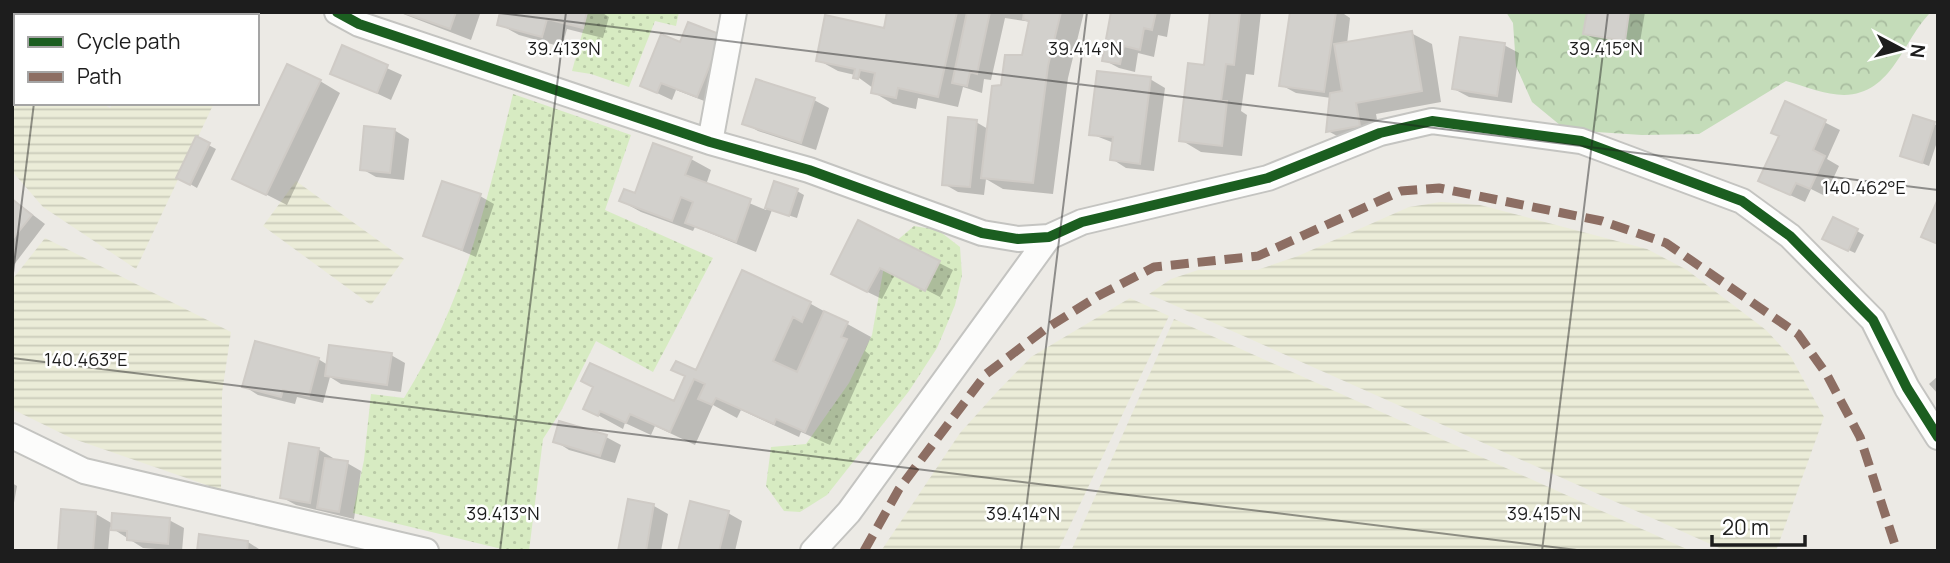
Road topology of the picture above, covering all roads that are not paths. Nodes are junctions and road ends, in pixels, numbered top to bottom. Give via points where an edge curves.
1 (337, 12) edge
2 (734, 12) edge
3 (710, 142) junction
4 (1049, 237) junction
5 (12, 436) edge
6 (1938, 437) edge
7 (426, 551) edge
8 (813, 551) edge

1 - 3 street via 359,24
2 - 3 street
3 - 4 street via 809,170 982,233 1018,239
4 - 6 street via 1082,222 1268,178 1380,133 1432,121 1581,141 1742,201 1790,236 1873,320
4 - 8 street via 849,512
5 - 7 street via 84,471

